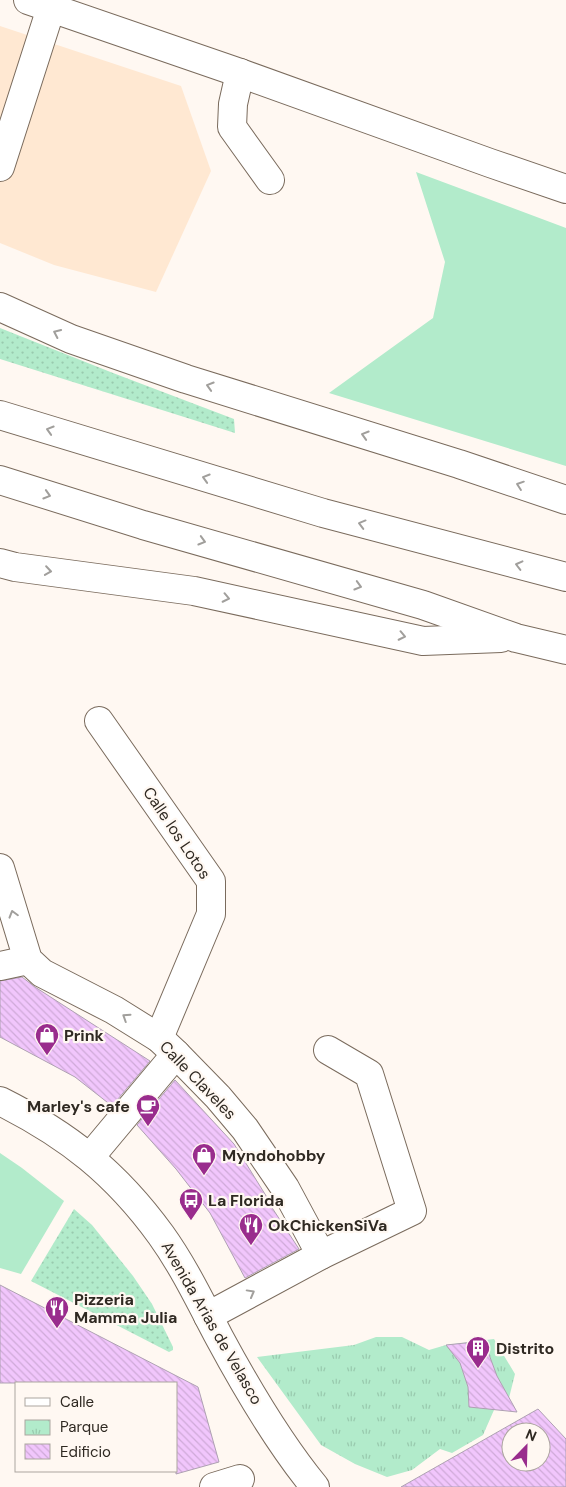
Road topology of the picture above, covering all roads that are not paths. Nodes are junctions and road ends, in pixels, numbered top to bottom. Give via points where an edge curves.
1 (40, 4) edge
2 (240, 73) junction
3 (0, 167) edge
4 (270, 180) dead end
5 (566, 189) edge
6 (0, 307) edge
7 (0, 415) edge
8 (0, 480) edge
9 (566, 500) edge
10 (0, 563) edge
11 (566, 577) edge
12 (516, 638) junction
13 (566, 650) edge
14 (99, 721) dead end
15 (0, 868) edge
16 (28, 960) junction
17 (0, 966) edge
18 (168, 1046) junction
19 (328, 1050) dead end
20 (0, 1101) edge
21 (90, 1157) junction
22 (320, 1255) junction
23 (208, 1316) junction
24 (240, 1479) dead end
25 (214, 1487) edge
26 (315, 1487) edge

1 - 2 main road
1 - 3 main road
2 - 4 main road via 232,104 232,127
2 - 5 main road
9 -> 6 main road via 186,379 71,339
11 -> 7 main road via 322,513
8 -> 12 main road via 143,525 424,605
10 -> 12 main road via 194,591 423,641
12 - 13 main road
14 - 18 main road, Calle los Lotos via 211,881 211,914
16 -> 15 main road
16 - 17 main road
18 -> 16 main road, Calle Claveles via 114,1010 42,973
18 - 21 main road, Calle los Lotos
18 - 22 main road, Calle Claveles via 245,1129 285,1188
19 - 22 main road via 369,1074 412,1210
20 - 21 main road, Avenida Arias de Velasco via 56,1132
21 - 23 main road, Avenida Arias de Velasco via 140,1208 161,1236
23 -> 22 main road
23 - 26 main road, Avenida Arias de Velasco via 242,1380 295,1463
24 - 25 main road

